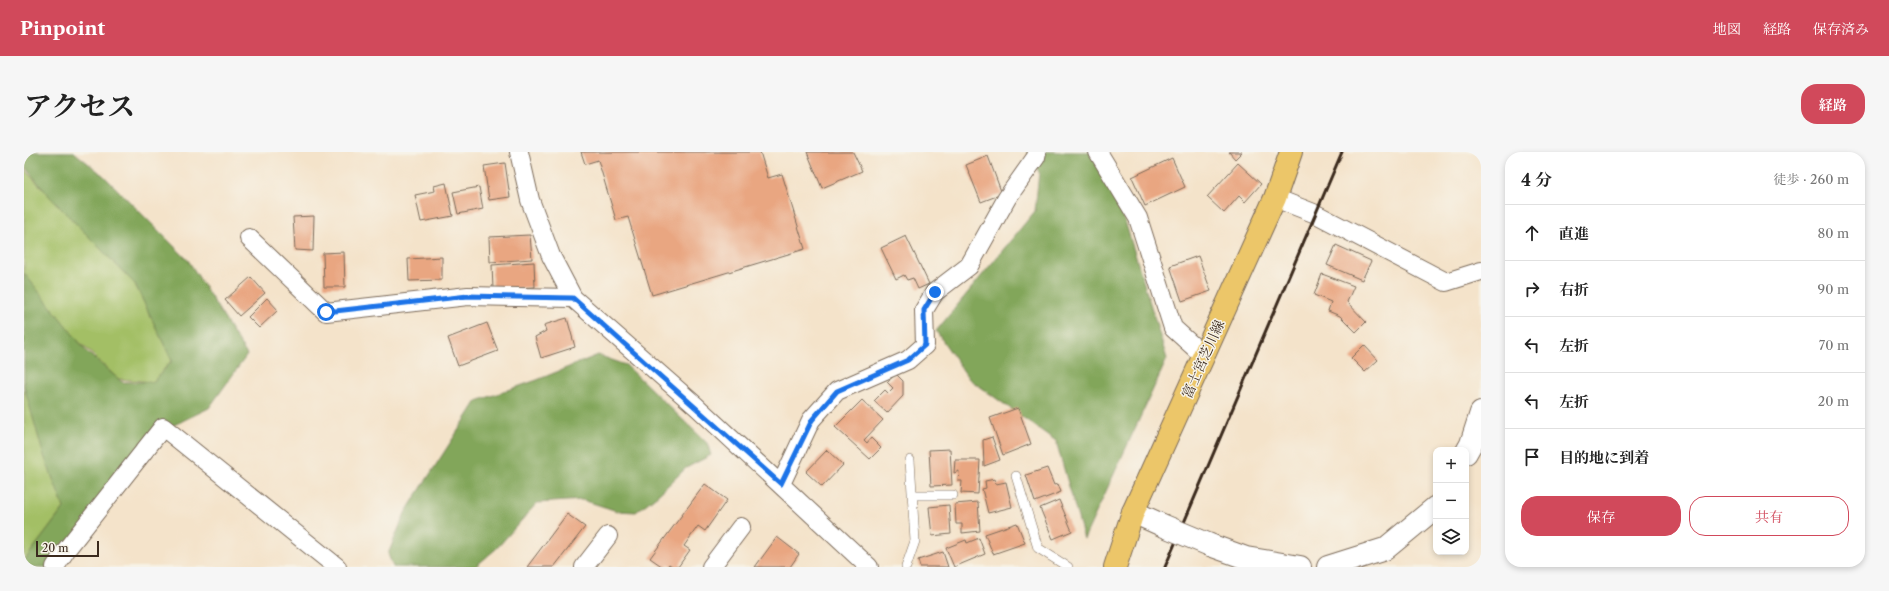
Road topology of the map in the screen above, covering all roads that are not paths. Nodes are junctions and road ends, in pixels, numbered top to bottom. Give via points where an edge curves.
1 (519, 152) edge
2 (1037, 152) edge
3 (1098, 152) edge
4 (1291, 152) edge
5 (1275, 198) junction
6 (249, 238) dead end
7 (1481, 271) edge
8 (573, 298) junction
9 (1204, 356) junction
10 (1481, 413) edge
11 (1469, 448) edge
12 (910, 460) dead end
13 (1016, 476) dead end
14 (781, 484) junction
15 (912, 495) junction
16 (953, 495) dead end
17 (1433, 509) edge
18 (1133, 512) junction
19 (741, 527) dead end
20 (608, 536) dead end
21 (55, 567) edge
22 (337, 567) edge
23 (584, 567) edge
24 (712, 567) edge
25 (869, 567) edge
26 (906, 567) edge
27 (1068, 567) edge
28 (1115, 567) edge
29 (1300, 567) edge
30 (1328, 567) edge

1 - 8 street via 530,200 551,256
2 - 14 street via 1007,198 969,266 935,292 924,310 925,345 908,360 837,391 812,420
3 - 9 street via 1138,218 1173,328
4 - 5 main road, 富士宮芝川線
5 - 7 street via 1316,214 1446,282
5 - 9 main road, 富士宮芝川線
6 - 8 street via 326,312 468,296
8 - 14 street
9 - 18 main road, 富士宮芝川線
10 - 11 street
12 - 15 lane
13 - 27 lane via 1038,548
14 - 25 street
15 - 16 lane
15 - 26 lane via 915,541
17 - 30 street via 1384,549
18 - 28 main road, 富士宮芝川線
18 - 29 street, bridge via 1246,558
19 - 24 street
20 - 23 street
21 - 22 street via 163,427

